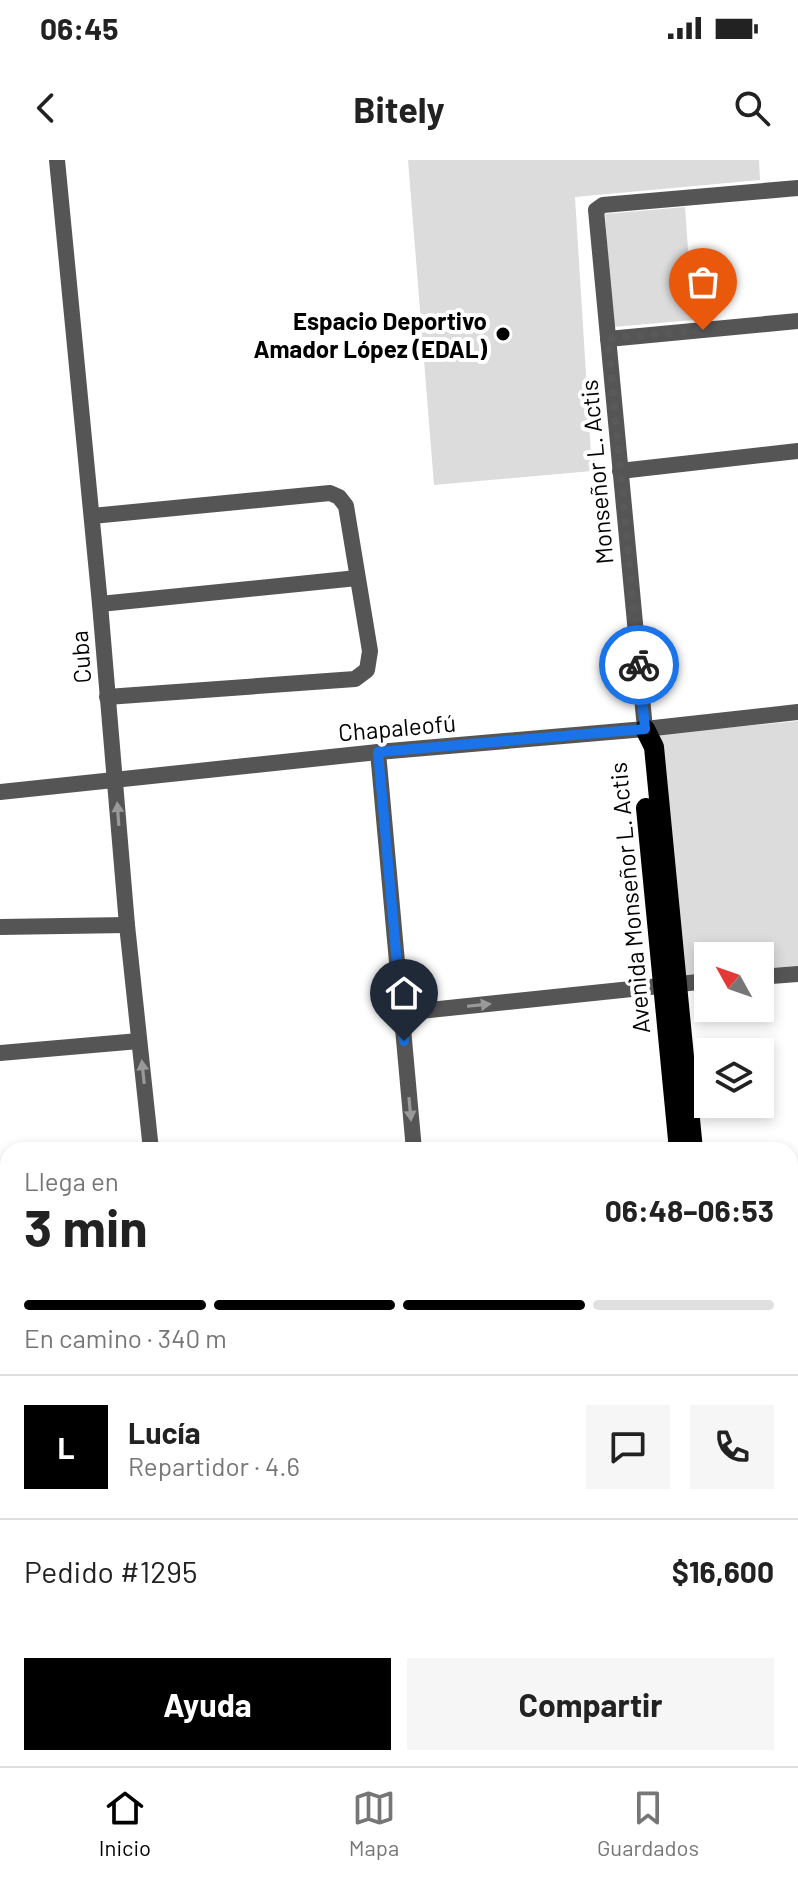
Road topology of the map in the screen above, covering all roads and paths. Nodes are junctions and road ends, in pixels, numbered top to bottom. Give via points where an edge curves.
1 (57, 160) edge
2 (798, 188) edge
3 (798, 321) edge
4 (608, 339) junction
5 (798, 451) edge
6 (620, 471) junction
7 (92, 516) junction
8 (357, 578) junction
9 (100, 604) junction
10 (107, 697) junction
11 (798, 712) edge
12 (645, 729) junction
13 (378, 752) junction
14 (116, 781) junction
15 (0, 792) edge
16 (127, 925) junction
17 (0, 927) edge
18 (798, 974) edge
19 (774, 976) edge
20 (694, 982) edge
21 (670, 984) junction
22 (401, 1013) junction
23 (139, 1041) junction
24 (0, 1053) edge
25 (150, 1142) edge
26 (413, 1142) edge
27 (679, 1142) edge
28 (692, 1142) edge

1 - 7 street, Cuba
2 - 4 street, Monseñor L. Actis via 603,205 596,210
3 - 4 street
4 - 6 street, Monseñor L. Actis
5 - 6 street
6 - 12 street, Monseñor L. Actis
7 - 8 street via 330,493 346,506
7 - 9 street, Cuba
8 - 9 street
8 - 10 street via 370,651 367,670 355,679
9 - 10 street, Cuba
10 - 14 street, Cuba
11 - 12 street, Chapaleofú
12 - 13 street, Chapaleofú
12 - 21 main road, Avenida Monseñor L. Actis via 641,755
13 - 14 street, Chapaleofú
13 - 22 street
14 - 15 street, Chapaleofú
16 -> 14 street, Cuba
16 - 17 street
16 - 23 street, Cuba
18 - 19 street
20 - 21 street
22 -> 21 street
21 - 27 main road, Avenida Monseñor L. Actis
21 - 28 main road, Avenida Monseñor L. Actis
22 -> 26 street
23 - 24 street
25 -> 23 street, Cuba

